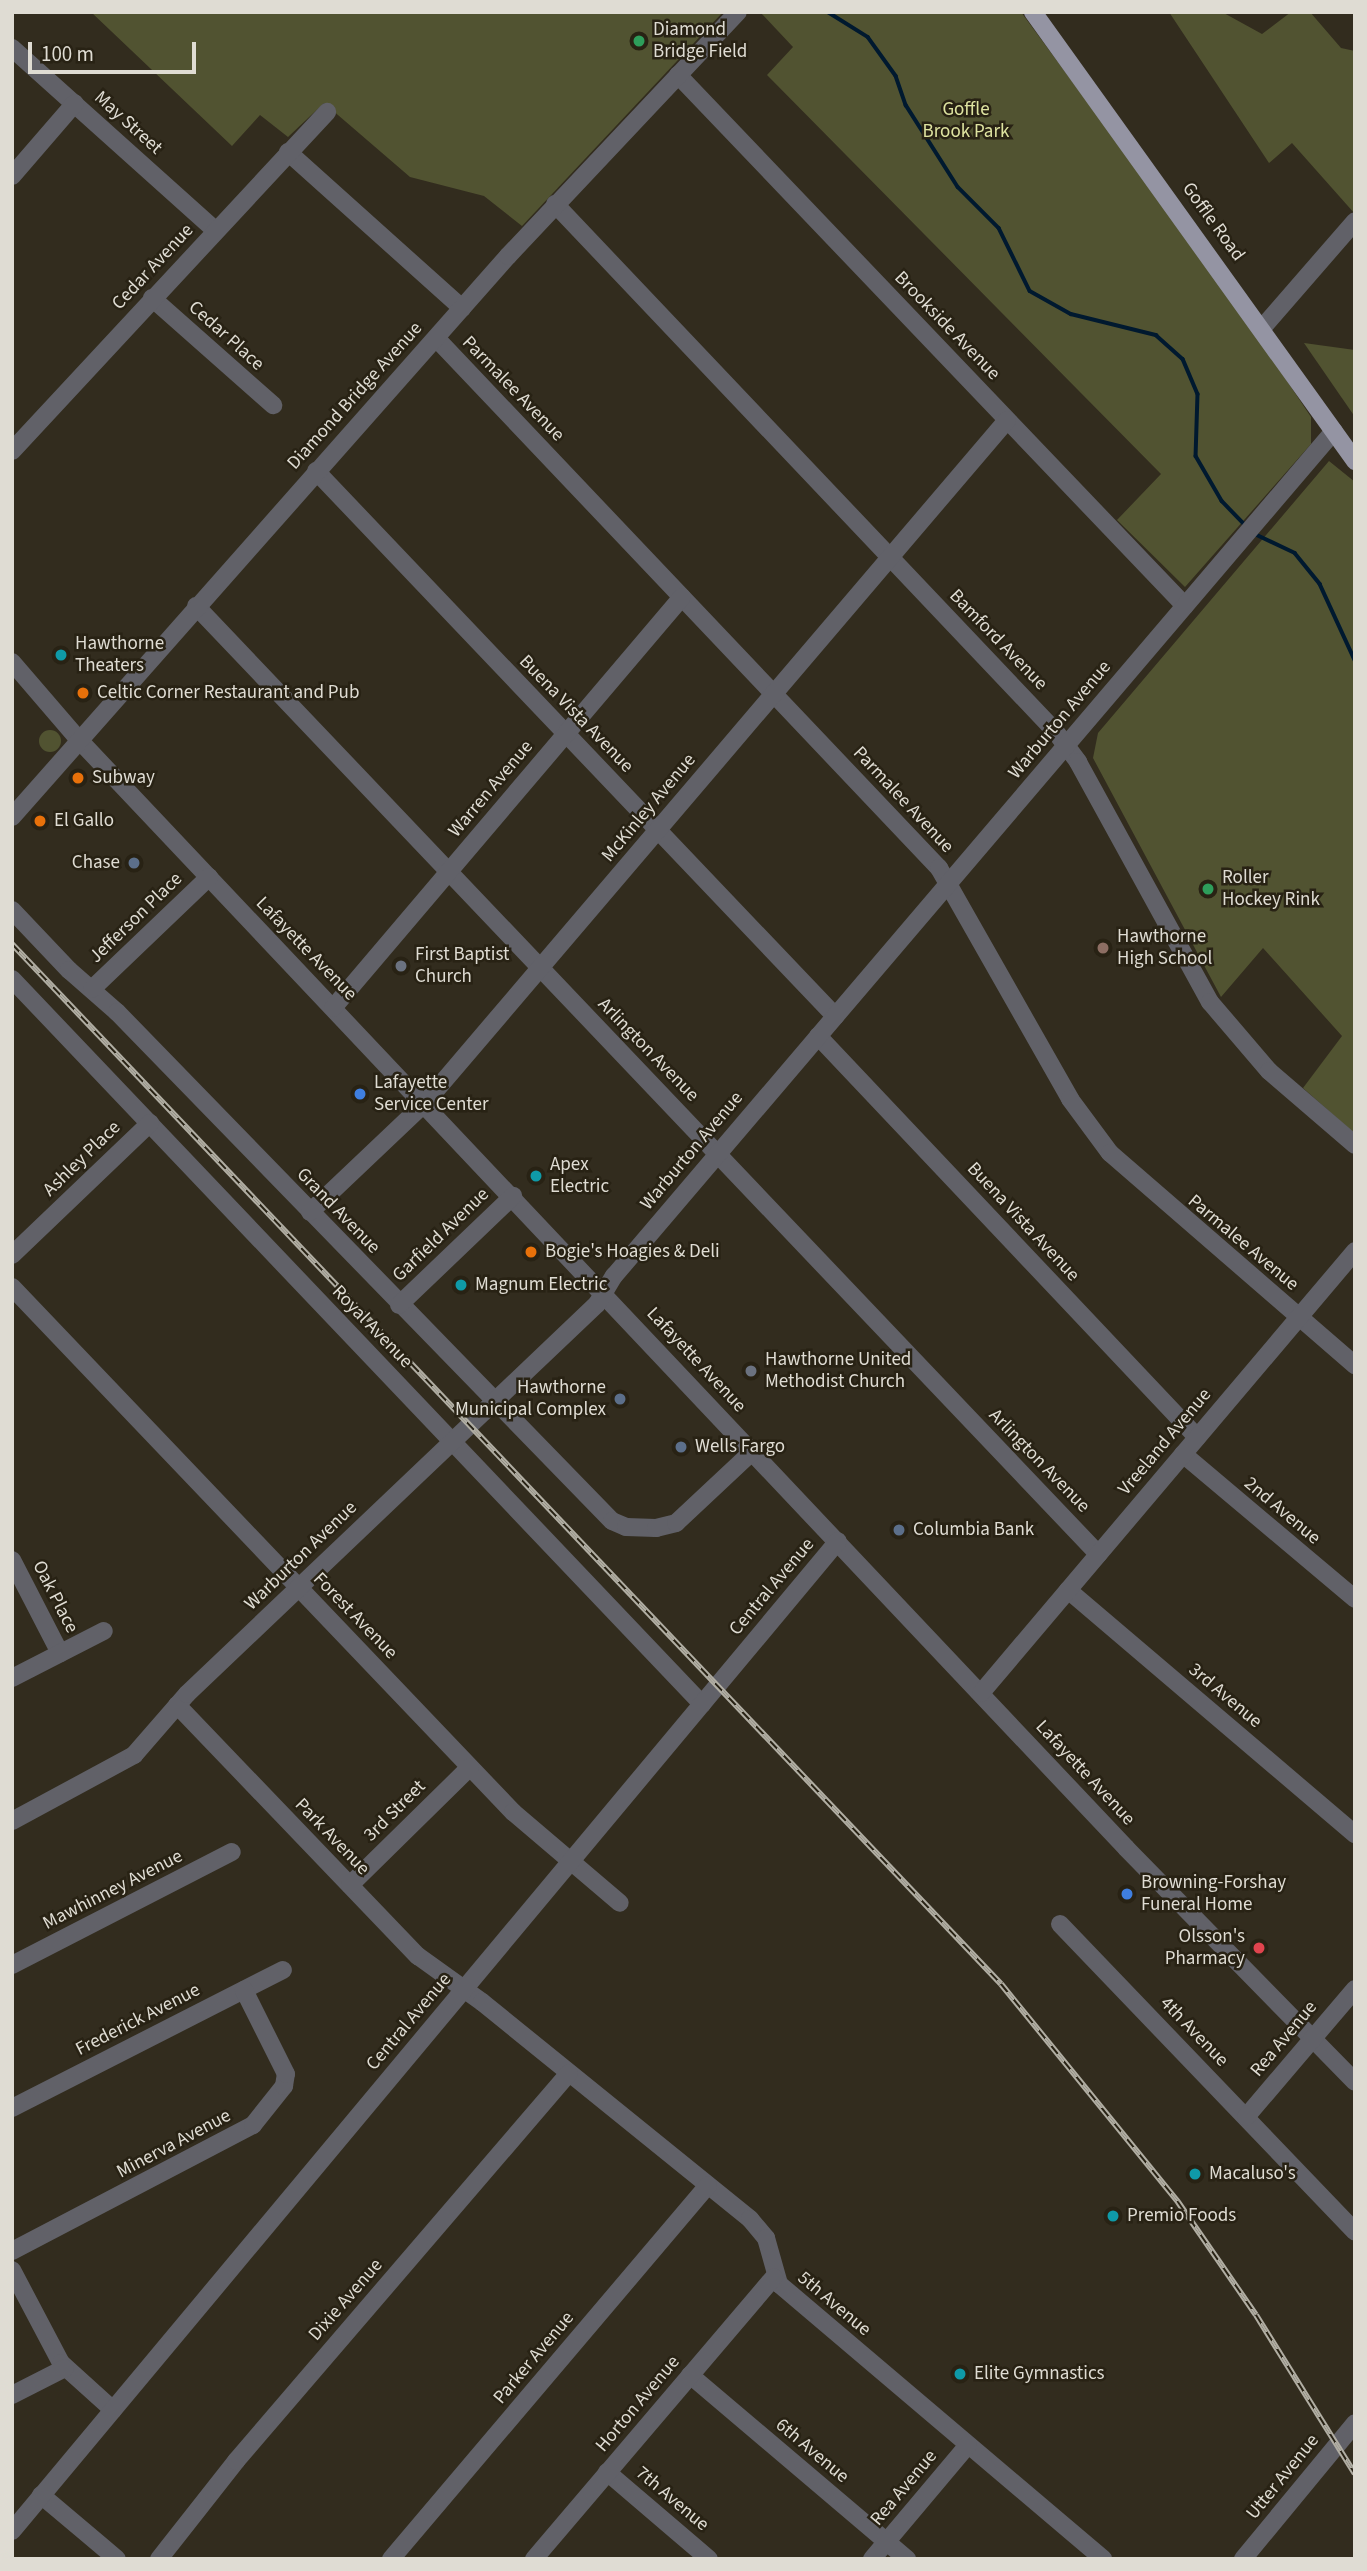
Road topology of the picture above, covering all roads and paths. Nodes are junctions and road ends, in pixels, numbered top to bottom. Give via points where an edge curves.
1 (738, 12) edge
2 (1033, 12) edge
3 (12, 48) edge
4 (678, 75) junction
5 (75, 103) junction
6 (327, 112) dead end
7 (288, 152) junction
8 (12, 176) edge
9 (555, 204) junction
10 (1355, 221) edge
11 (215, 230) junction
12 (152, 298) junction
13 (462, 308) junction
14 (1262, 327) junction
15 (436, 338) junction
16 (273, 405) dead end
17 (1007, 420) junction
18 (1334, 431) junction
19 (12, 452) edge
20 (1355, 461) edge
21 (316, 471) junction
22 (890, 557) junction
23 (682, 597) junction
24 (196, 606) junction
25 (1185, 606) junction
26 (12, 663) edge
27 (774, 694) junction
28 (566, 734) junction
29 (80, 741) junction
30 (1067, 745) junction
31 (12, 817) edge
32 (657, 830) junction
33 (449, 871) junction
34 (209, 877) junction
35 (950, 882) junction
36 (12, 910) edge
37 (540, 968) junction
38 (12, 979) edge
39 (92, 989) junction
40 (333, 1007) junction
41 (835, 1016) junction
42 (818, 1035) junction
43 (425, 1103) junction
44 (150, 1124) junction
45 (1355, 1145) edge
46 (718, 1154) junction
47 (513, 1196) junction
48 (310, 1212) junction
49 (1355, 1251) edge
50 (12, 1255) edge
51 (12, 1287) edge
52 (604, 1292) junction
53 (399, 1305) junction
54 (1298, 1318) junction
55 (1355, 1365) edge
56 (495, 1400) junction
57 (1198, 1437) junction
58 (453, 1441) junction
59 (753, 1451) junction
60 (1183, 1454) junction
61 (838, 1541) junction
62 (1098, 1554) junction
63 (12, 1560) edge
64 (299, 1587) junction
65 (1068, 1590) junction
66 (1355, 1600) edge
67 (104, 1631) dead end
68 (60, 1653) junction
69 (12, 1678) edge
70 (981, 1693) junction
71 (702, 1704) junction
72 (177, 1705) junction
73 (470, 1767) junction
74 (12, 1821) edge
75 (1355, 1834) edge
76 (232, 1853) dead end
77 (570, 1862) junction
78 (350, 1885) junction
79 (620, 1903) dead end
80 (1060, 1924) dead end
81 (12, 1965) edge
82 (283, 1970) dead end
83 (1355, 1989) edge
84 (244, 1990) junction
85 (463, 1990) junction
86 (1313, 2038) junction
87 (569, 2073) junction
88 (1355, 2082) edge
89 (12, 2108) edge
90 (1246, 2117) junction
91 (708, 2185) junction
92 (1355, 2232) edge
93 (12, 2251) edge
94 (12, 2270) edge
95 (774, 2277) junction
96 (65, 2368) junction
97 (690, 2375) junction
98 (12, 2395) edge
99 (113, 2410) junction
100 (1355, 2423) edge
101 (968, 2445) junction
102 (607, 2472) junction
103 (41, 2495) junction
104 (12, 2531) edge
105 (886, 2541) junction
106 (117, 2559) edge
107 (159, 2559) edge
108 (391, 2559) edge
109 (534, 2559) edge
110 (709, 2559) edge
111 (872, 2559) edge
112 (907, 2559) edge
113 (1103, 2559) edge
114 (1244, 2559) edge

1 - 4 street, Diamond Bridge Avenue
2 - 14 main road, Goffle Road
3 - 5 street, May Street
4 - 9 street, Diamond Bridge Avenue
4 - 17 street, Brookside Avenue
5 - 8 street
5 - 11 street, May Street
6 - 7 street, Cedar Avenue
7 - 11 street, Cedar Avenue
7 - 13 street
9 - 13 street, Diamond Bridge Avenue
9 - 22 street, Bamford Avenue
10 - 14 street
11 - 12 street, Cedar Avenue
12 - 16 street, Cedar Place
12 - 19 street, Cedar Avenue
13 - 15 street, Diamond Bridge Avenue
14 - 18 main road, Goffle Road
15 - 21 street, Diamond Bridge Avenue
15 - 23 street, Parmalee Avenue
17 - 22 street, McKinley Avenue
17 - 25 street, Brookside Avenue
18 - 20 main road, Goffle Road
18 - 25 street, Warburton Avenue
21 - 24 street, Diamond Bridge Avenue
21 - 28 street, Buena Vista Avenue
22 - 27 street, McKinley Avenue
22 - 30 street, Bamford Avenue
23 - 27 street, Parmalee Avenue
23 - 28 street, Warren Avenue
24 - 29 street, Diamond Bridge Avenue
24 - 33 street, Arlington Avenue
25 - 30 street, Warburton Avenue
26 - 29 street, Lafayette Avenue
27 - 32 street, McKinley Avenue
27 - 35 street, Parmalee Avenue
28 - 32 street, Buena Vista Avenue
28 - 33 street, Warren Avenue
29 - 31 street, Diamond Bridge Avenue
29 - 34 street, Lafayette Avenue
30 - 35 street, Warburton Avenue
30 - 45 street, Bamford Avenue via 1210,1002 1261,1063
32 - 37 street, McKinley Avenue
32 - 41 street, Buena Vista Avenue
33 - 37 street, Arlington Avenue
33 - 40 street, Warren Avenue
34 - 39 street, Jefferson Place
34 - 40 street, Lafayette Avenue
35 - 41 street, Warburton Avenue
35 - 54 street, Parmalee Avenue via 1064,1090 1095,1135 1146,1189
36 - 39 street, Grand Avenue
37 - 43 street, McKinley Avenue
37 - 46 street, Arlington Avenue
38 - 44 street, Royal Avenue
39 - 48 street, Grand Avenue
40 - 43 street, Lafayette Avenue
41 - 42 street, Warburton Avenue
42 - 46 street, Warburton Avenue
42 - 57 street, Buena Vista Avenue
43 - 47 street, Lafayette Avenue
43 - 48 street, McKinley Avenue
44 - 50 street, Ashley Place
44 - 58 street, Royal Avenue
46 - 52 street, Warburton Avenue
46 - 62 street, Arlington Avenue
47 - 52 street, Lafayette Avenue
47 - 53 street, Garfield Avenue
48 - 53 street, Grand Avenue
49 - 54 street, Vreeland Avenue
51 - 64 street, Forest Avenue
52 - 56 street, Warburton Avenue
52 - 59 street, Lafayette Avenue
53 - 56 street, Grand Avenue
54 - 55 street, Parmalee Avenue
54 - 57 street, Vreeland Avenue
56 - 58 street, Warburton Avenue
56 - 59 street, Grand Avenue via 619,1525 641,1528 676,1522
57 - 60 street, Vreeland Avenue
58 - 64 street, Warburton Avenue
58 - 71 street, Royal Avenue
59 - 61 street, Lafayette Avenue
60 - 62 street, Vreeland Avenue
60 - 66 street, 2nd Avenue
61 - 70 street, Lafayette Avenue
61 - 71 street, Central Avenue
62 - 65 street, Vreeland Avenue
63 - 68 street, Oak Place
64 - 72 street, Warburton Avenue
64 - 73 street, Forest Avenue
65 - 70 street, Vreeland Avenue
65 - 75 street, 3rd Avenue
67 - 68 street
68 - 69 street
70 - 86 street, Lafayette Avenue
71 - 77 street, Central Avenue
72 - 74 street, Warburton Avenue via 134,1755
72 - 78 street, Park Avenue
73 - 77 street, Forest Avenue
73 - 78 street, 3rd Street
76 - 81 street, Mawhinney Avenue
77 - 79 street, Forest Avenue
77 - 85 street, Central Avenue
78 - 85 street, Park Avenue via 418,1956
80 - 90 street, 4th Avenue
82 - 84 street, Frederick Avenue
83 - 86 street, Rea Avenue
84 - 89 street, Frederick Avenue
84 - 93 street, Minerva Avenue via 286,2074 284,2086 253,2125
85 - 87 street, 5th Avenue
85 - 99 street, Central Avenue
86 - 88 street, Lafayette Avenue
86 - 90 street, Rea Avenue
87 - 91 street, 5th Avenue
87 - 107 street, Dixie Avenue via 236,2461
90 - 92 street, 4th Avenue
91 - 95 street, 5th Avenue via 763,2232
91 - 108 street, Parker Avenue
94 - 96 street
95 - 97 street, Horton Avenue
95 - 101 street, 5th Avenue
96 - 98 street
96 - 99 street
97 - 102 street, Horton Avenue
97 - 105 street, 6th Avenue
99 - 103 street, Central Avenue
100 - 114 street, Utter Avenue
101 - 105 street, Rea Avenue
101 - 113 street, 5th Avenue
102 - 109 street, Horton Avenue
102 - 110 street, 7th Avenue
103 - 104 street, Central Avenue
103 - 106 street
105 - 111 street, Rea Avenue
105 - 112 street, 6th Avenue

